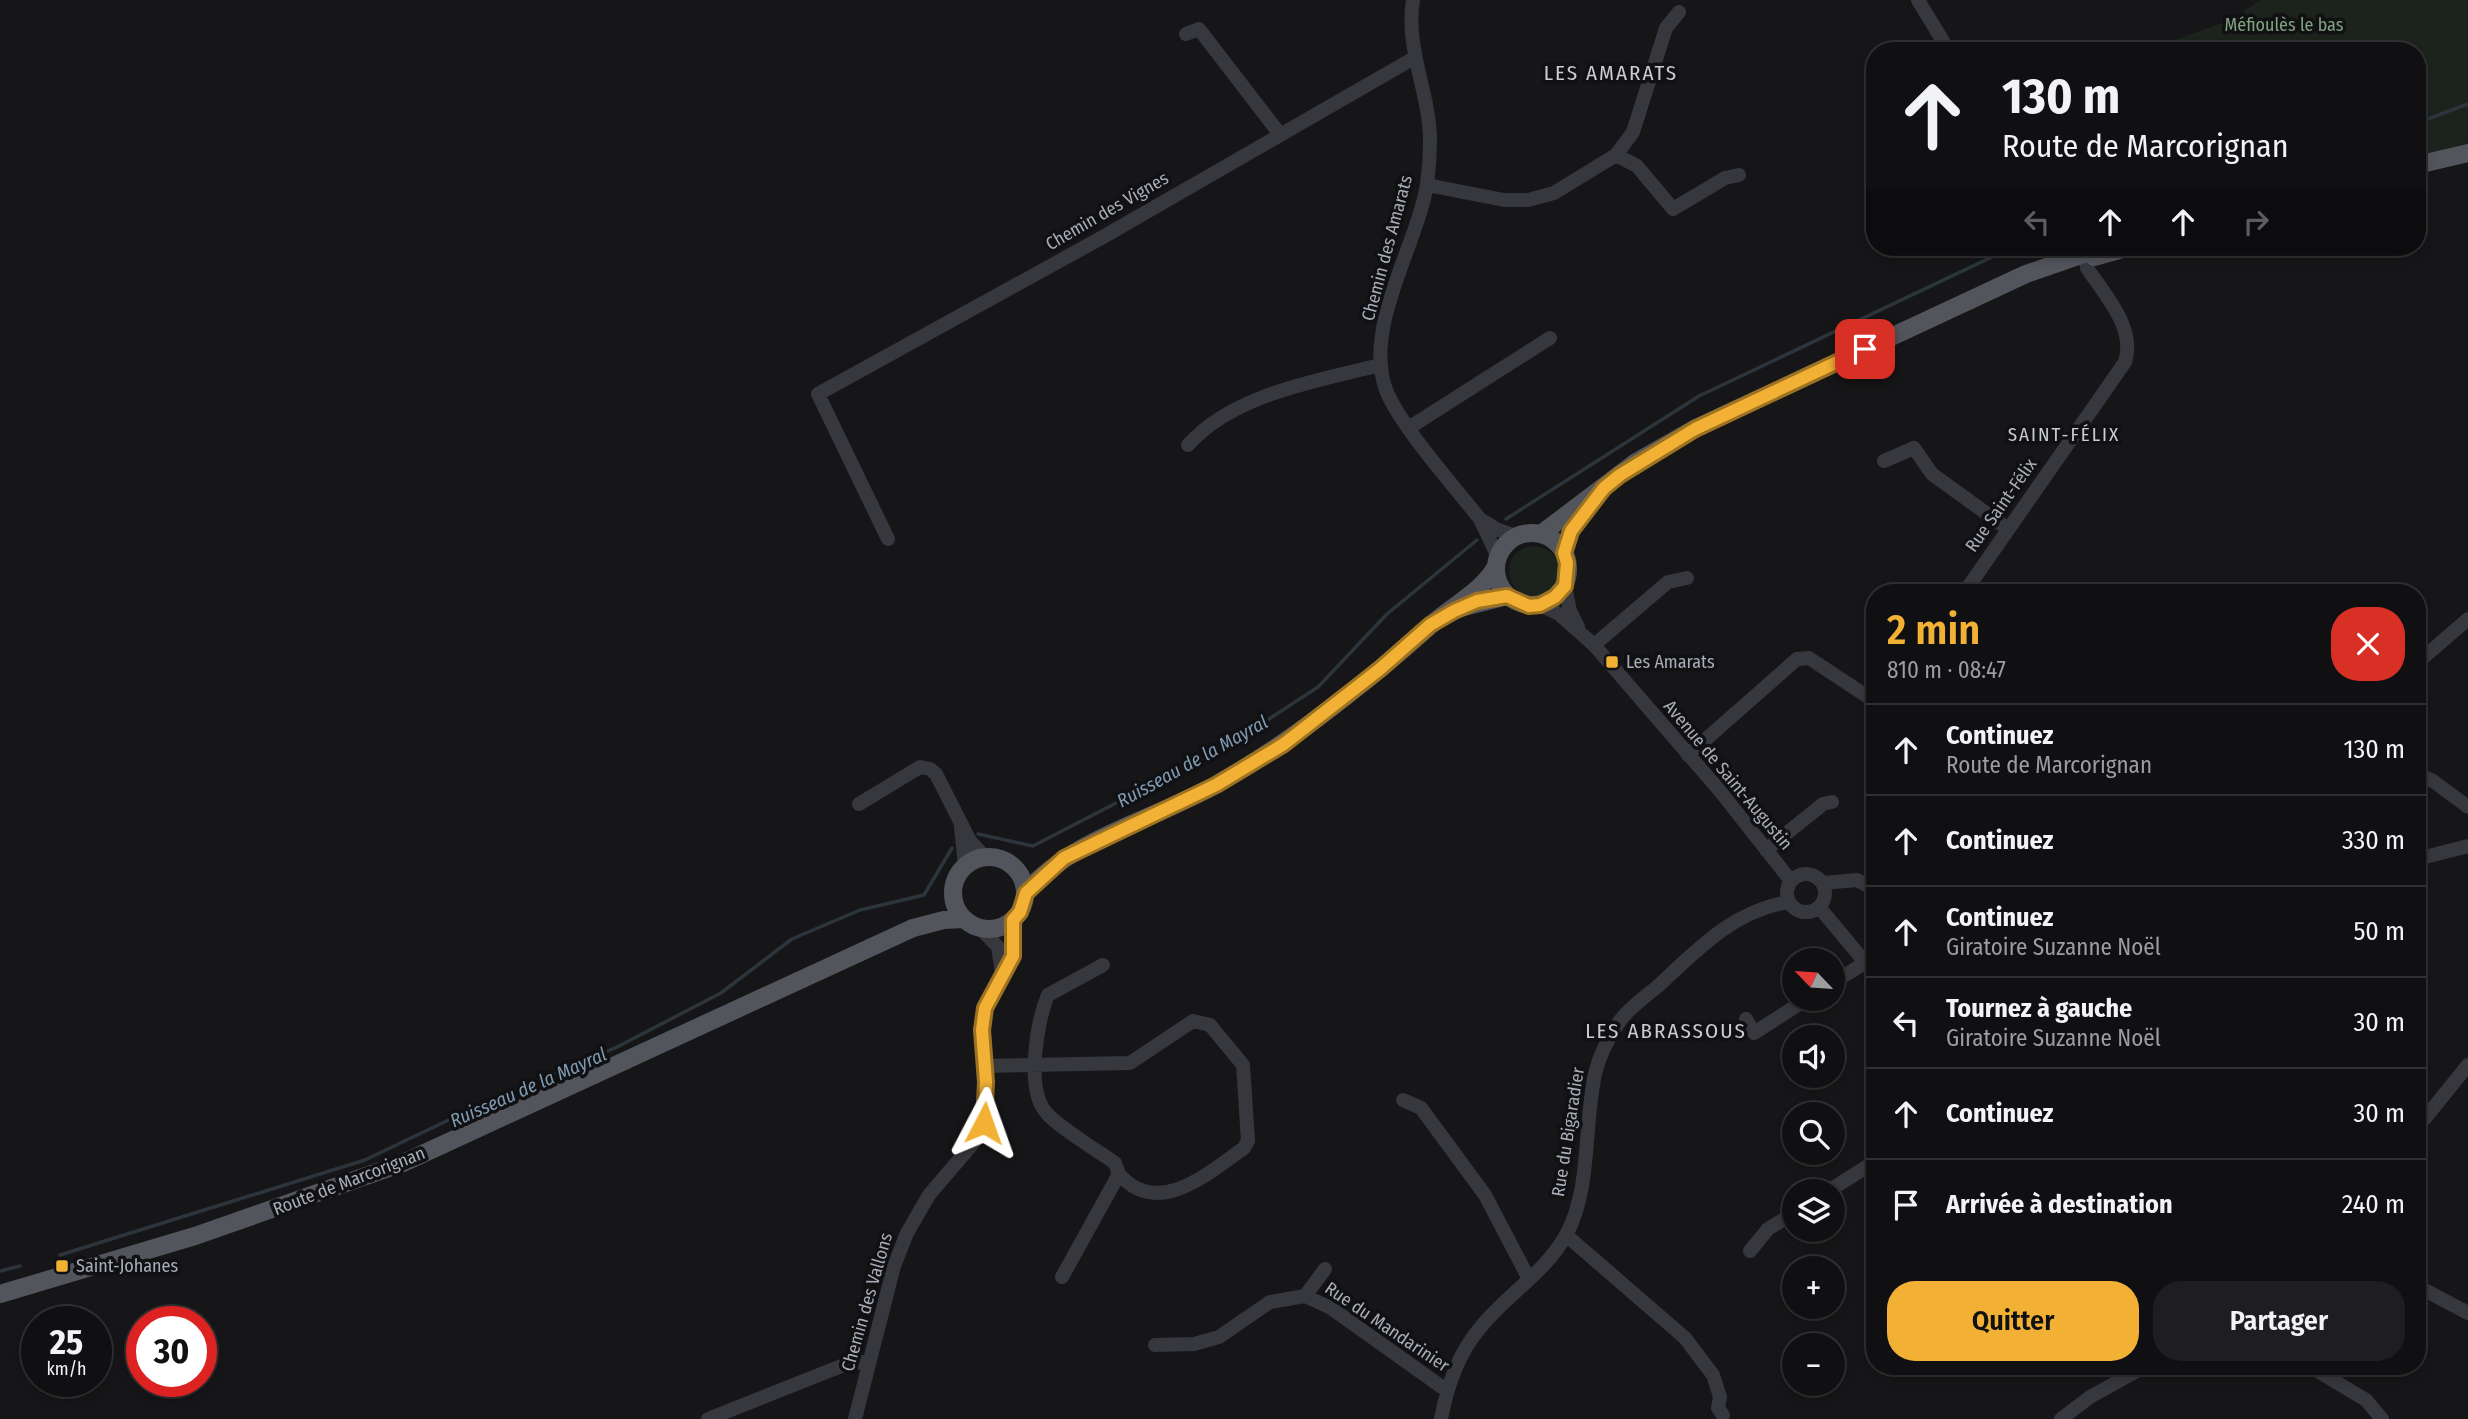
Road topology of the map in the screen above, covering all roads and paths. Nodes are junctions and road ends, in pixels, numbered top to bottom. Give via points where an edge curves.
1 (1413, 0) edge
2 (1918, 0) edge
3 (1679, 12) dead end
4 (1186, 34) dead end
5 (1944, 42) edge
6 (1414, 58) junction
7 (1279, 133) junction
8 (2468, 147) edge
9 (2468, 153) edge
10 (1616, 155) junction
11 (2435, 160) junction
12 (2426, 162) edge
13 (1739, 175) dead end
14 (1427, 185) junction
15 (2061, 256) edge
16 (2097, 256) edge
17 (2086, 259) junction
18 (1962, 304) junction
19 (1550, 338) dead end
20 (1380, 365) junction
21 (1410, 427) junction
22 (1188, 445) dead end
23 (1884, 461) dead end
24 (1604, 488) junction
25 (1480, 519) junction
26 (2008, 529) junction
27 (1541, 534) junction
28 (1516, 536) junction
29 (888, 539) dead end
30 (1564, 553) junction
31 (1497, 562) junction
32 (1688, 578) dead end
33 (1970, 584) edge
34 (1565, 586) junction
35 (1507, 596) junction
36 (1540, 605) junction
37 (2468, 619) edge
38 (1430, 625) junction
39 (1580, 631) junction
40 (1594, 645) junction
41 (2426, 655) edge
42 (1866, 696) edge
43 (1688, 755) junction
44 (2426, 778) edge
45 (1832, 802) dead end
46 (859, 804) dead end
47 (2468, 807) edge
48 (961, 826) junction
49 (2468, 846) edge
50 (1766, 850) junction
51 (985, 857) junction
52 (2426, 857) edge
53 (1064, 858) junction
54 (1009, 863) junction
55 (965, 866) junction
56 (1791, 881) junction
57 (1823, 883) junction
58 (1866, 885) edge
59 (953, 887) junction
60 (1026, 893) junction
61 (1789, 902) junction
62 (1819, 907) junction
63 (1013, 920) junction
64 (972, 924) junction
65 (913, 928) junction
66 (1866, 963) edge
67 (1103, 965) dead end
68 (1866, 970) edge
69 (1002, 973) junction
70 (1845, 978) edge
71 (1787, 1012) edge
72 (1745, 1020) dead end
73 (1035, 1064) junction
74 (2468, 1065) edge
75 (985, 1066) junction
76 (1402, 1100) dead end
77 (2426, 1117) edge
78 (1866, 1167) edge
79 (1119, 1174) junction
80 (1845, 1181) edge
81 (1782, 1220) edge
82 (1566, 1235) junction
83 (1750, 1251) dead end
84 (1325, 1269) dead end
85 (1062, 1277) dead end
86 (1529, 1279) junction
87 (2426, 1291) edge
88 (0, 1294) edge
89 (1306, 1296) junction
90 (2468, 1313) edge
91 (1154, 1345) dead end
92 (868, 1362) junction
93 (2130, 1375) edge
94 (2324, 1375) edge
95 (1447, 1390) junction
96 (1723, 1415) dead end
97 (708, 1419) edge
98 (855, 1419) edge
99 (1441, 1419) edge
100 (2061, 1419) edge
101 (2382, 1419) edge

1 - 6 street, Chemin des Amarats
2 - 5 street
3 - 10 street via 1666,29 1633,132
4 - 7 street via 1199,29
6 - 7 street, Chemin des Vignes
6 - 14 street, Chemin des Amarats via 1427,102
7 - 29 street, Chemin des Vignes via 1103,237 818,394
8 - 11 main road
9 - 11 main road
10 - 13 street via 1637,166 1672,209 1725,178
10 - 14 street via 1555,193 1528,200 1507,201
11 - 12 main road
14 - 20 street, Chemin des Amarats via 1385,321
15 - 18 main road
16 - 17 main road
17 - 18 main road
17 - 26 street, Rue Saint-Félix via 2087,268 2128,334 2129,350
18 - 24 main road via 1695,429 1636,462
19 - 21 street
20 - 21 street, Chemin des Amarats via 1392,402
20 - 22 street via 1273,392 1202,428
21 - 25 street, Chemin des Amarats
23 - 26 street via 1914,448 1932,474
24 - 27 main road
24 - 30 main road via 1571,531
25 - 28 street, Chemin des Amarats
25 - 31 street, Chemin des Amarats
26 - 33 street, Rue Saint-Félix
27 - 28 main road
27 - 30 main road via 1555,541
28 - 31 main road via 1506,543
30 - 34 main road
31 - 35 main road via 1498,583
31 - 38 main road via 1484,584
32 - 40 street via 1668,582
34 - 36 main road
34 - 39 street, Avenue de Saint-Augustin
35 - 36 main road via 1529,606
35 - 38 main road via 1477,601
36 - 39 street, Avenue de Saint-Augustin
37 - 41 street
38 - 53 main road via 1284,744 1216,785
39 - 40 street, Avenue de Saint-Augustin
40 - 43 street, Avenue de Saint-Augustin
42 - 43 street via 1809,658 1797,659
43 - 50 street, Avenue de Saint-Augustin
44 - 47 street
45 - 50 street via 1823,804
46 - 48 street via 920,767 930,769
48 - 51 street
48 - 55 street
49 - 52 street
50 - 56 street, Avenue de Saint-Augustin
51 - 54 main road
51 - 55 main road
53 - 54 main road
53 - 60 main road
54 - 60 main road via 1018,871
55 - 59 main road
56 - 57 street via 1808,874
56 - 61 street
57 - 58 street via 1857,880
57 - 62 street via 1824,899
59 - 64 main road via 953,899
59 - 65 main road, Route de Marcorignan via 944,903
60 - 63 main road
61 - 62 street via 1802,912
61 - 82 street, Rue du Bigaradier via 1743,916 1716,933 1621,1019 1595,1072 1579,1195
62 - 66 street
63 - 64 main road via 997,929
63 - 69 street, Chemin des Vallons via 1013,956
64 - 65 main road, Route de Marcorignan via 944,920
64 - 69 street via 998,947
65 - 88 main road, Route de Marcorignan via 403,1163 195,1236
67 - 73 street via 1048,995 1041,1011
68 - 70 street
69 - 75 street, Chemin des Vallons via 985,1008
71 - 72 street via 1754,1033
73 - 75 street
73 - 79 street via 1046,1112 1115,1163
73 - 79 street via 1130,1063 1198,1021 1210,1025 1237,1054 1243,1065 1250,1133 1244,1148 1167,1194 1142,1190
74 - 77 street
75 - 92 street, Chemin des Vallons via 984,1123 975,1141 929,1195 907,1233
76 - 86 street via 1421,1108 1485,1195
78 - 80 street
79 - 85 street
81 - 83 street
82 - 86 street, Rue du Bigaradier via 1547,1264
82 - 96 street via 1698,1353 1713,1375
84 - 89 street, Rue du Mandarinier
86 - 95 street, Rue du Bigaradier via 1480,1327
87 - 90 street
89 - 91 street, Rue du Mandarinier via 1270,1302 1219,1337 1194,1344
89 - 95 street, Rue du Mandarinier via 1331,1308
92 - 97 street via 849,1363
92 - 98 street, Chemin des Vallons
93 - 100 street
94 - 101 street via 2366,1400
95 - 99 street, Rue du Bigaradier

